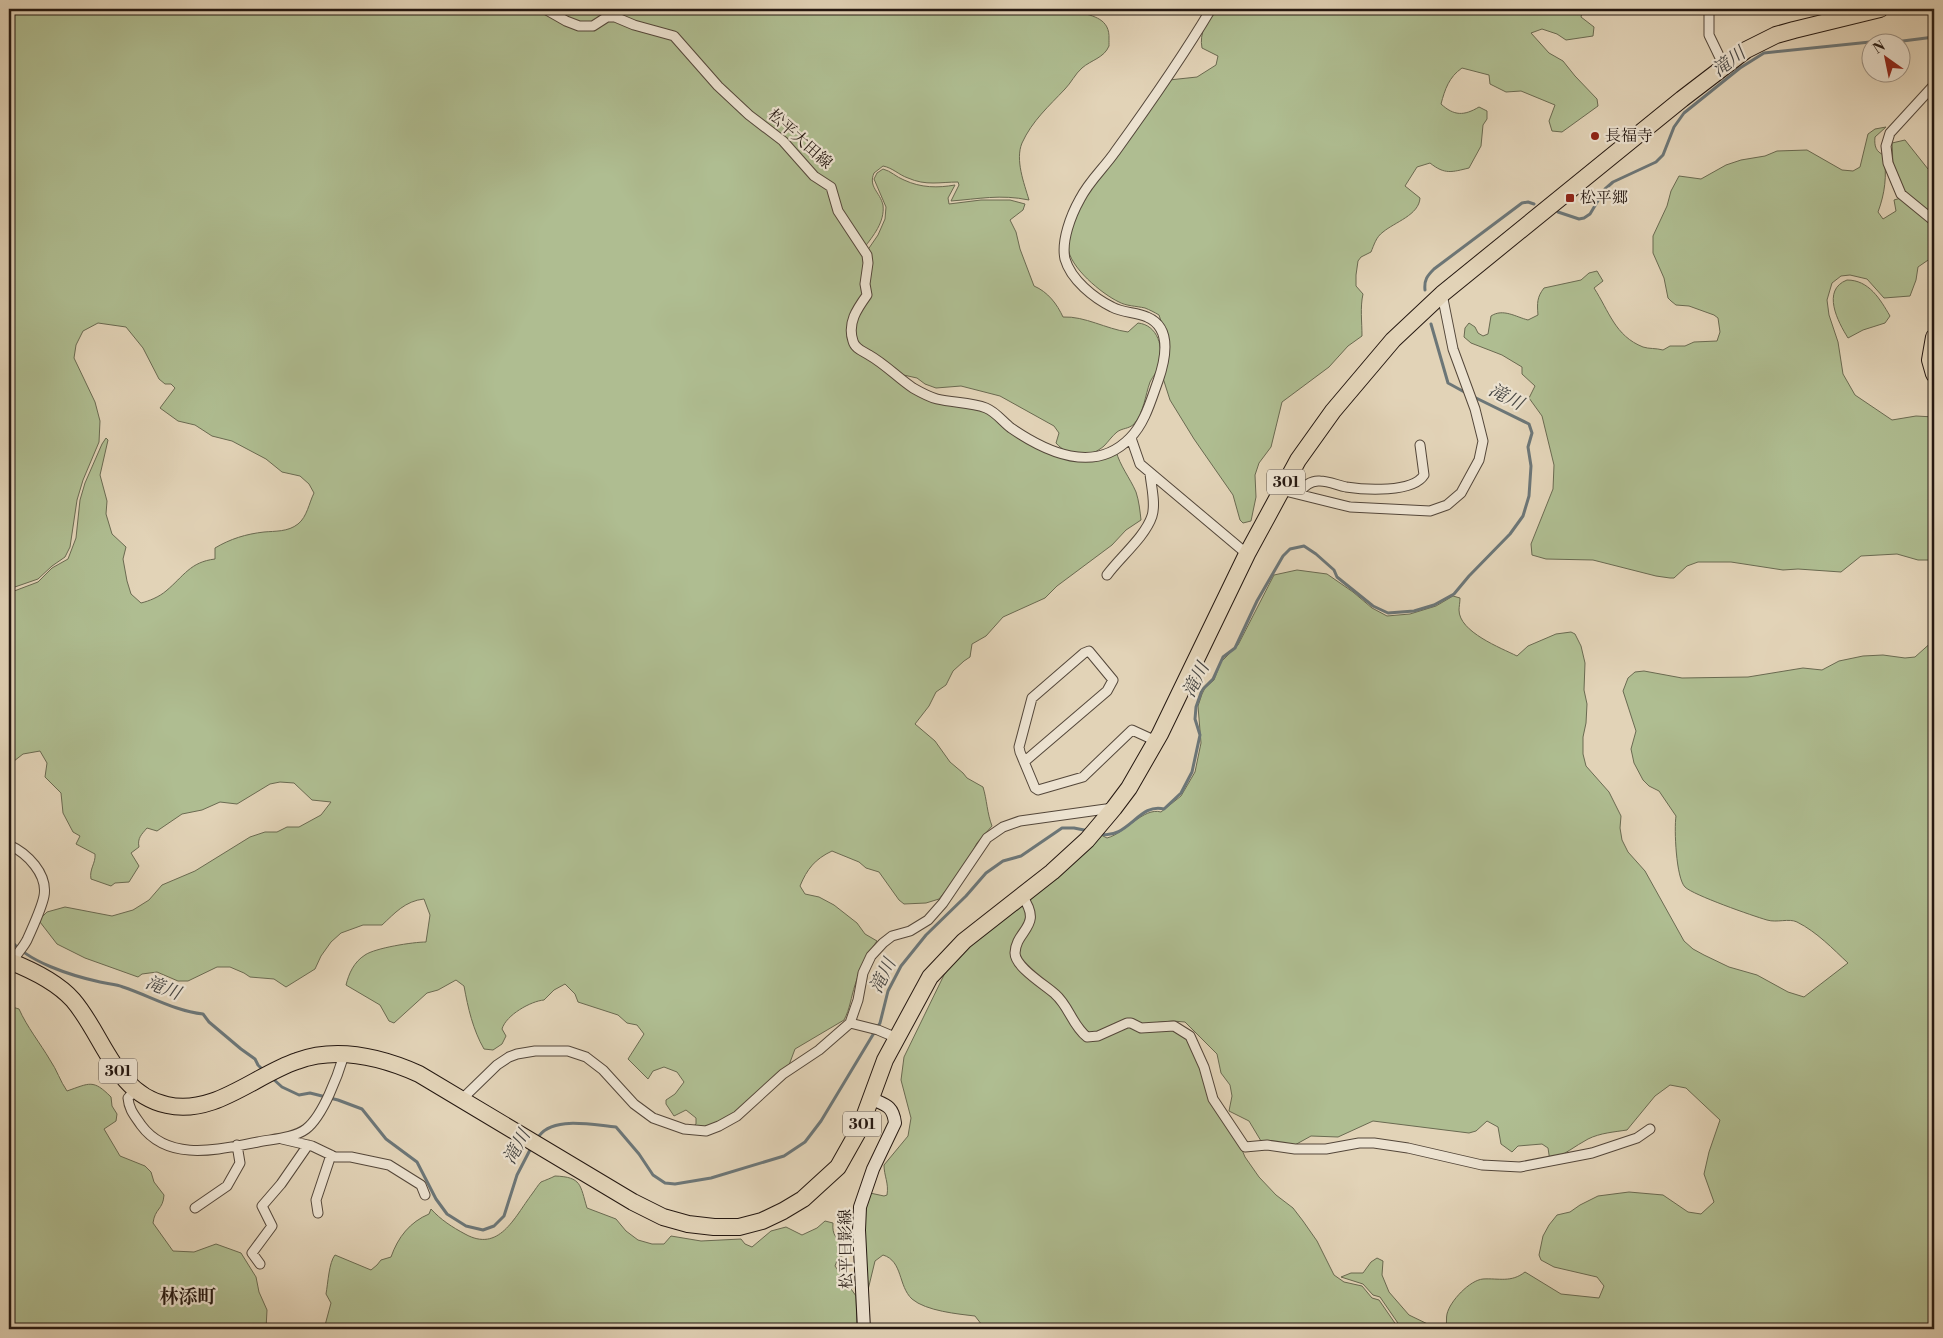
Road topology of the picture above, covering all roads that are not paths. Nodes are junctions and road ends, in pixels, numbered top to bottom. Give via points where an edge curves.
1 (545, 9) edge
2 (1211, 9) edge
3 (1709, 9) edge
4 (1880, 9) edge
5 (1724, 66) junction
6 (1934, 85) edge
7 (1934, 221) edge
8 (1442, 294) junction
9 (1934, 337) edge
10 (1934, 374) edge
11 (1131, 438) junction
12 (1420, 445) dead end
13 (1150, 473) junction
14 (1281, 490) junction
15 (1298, 494) junction
16 (1247, 554) junction
17 (1107, 575) dead end
18 (1156, 741) junction
19 (1024, 762) junction
20 (1114, 808) junction
21 (9, 845) edge
22 (1022, 896) junction
23 (13, 959) edge
24 (850, 1023) junction
25 (897, 1038) junction
26 (344, 1055) junction
27 (135, 1090) junction
28 (872, 1099) junction
29 (461, 1100) junction
30 (1650, 1129) dead end
31 (279, 1138) junction
32 (238, 1145) junction
33 (308, 1145) junction
34 (331, 1155) junction
35 (425, 1195) dead end
36 (195, 1208) dead end
37 (318, 1213) dead end
38 (260, 1264) dead end
39 (864, 1329) edge

1 - 11 street, 松平大田線 via 579,26 593,26 611,17 674,36 718,86 783,141 814,176 830,187 838,211 864,250 868,263 867,295 853,318 852,336 856,347 926,395 989,409 1010,428 1064,455 1098,456
2 - 11 street via 1191,44 1113,156 1090,181 1073,213 1064,246 1070,269 1088,291 1112,307 1148,317 1164,336 1164,363 1148,407
3 - 5 street via 1709,35
4 - 5 highway, 301 via 1776,35
5 - 8 highway, 301
6 - 7 street via 1890,133 1886,146 1888,163 1901,194
8 - 14 highway, 301 via 1393,340 1361,376 1315,435
8 - 15 street via 1453,349 1483,441 1479,460 1462,494 1447,505 1430,511 1350,507
9 - 10 highway via 1930,360
11 - 13 street via 1140,464
12 - 15 street via 1424,475 1416,482 1392,489 1362,488 1318,480 1303,486
13 - 16 street
13 - 17 street via 1152,517
14 - 15 street
14 - 16 highway, 301
16 - 18 highway, 301
18 - 19 street via 1132,730 1083,777 1038,790
18 - 20 highway, 301
19 - 19 street via 1019,747 1032,698 1089,651 1112,680 1107,691
20 - 22 highway, 301 via 1087,840
20 - 24 street via 1020,821 987,838 928,920 910,931 892,936 871,956
21 - 23 street via 17,848 36,866 44,896 26,941
22 - 25 highway, 301 via 964,941 930,977
22 - 30 street via 1029,906 1030,917 1015,953 1024,968 1063,1002 1087,1037 1127,1023 1141,1028 1174,1026 1190,1036 1213,1099 1244,1147 1267,1145 1326,1149 1374,1143 1482,1165 1520,1167 1592,1153 1637,1138
23 - 27 highway, 301 via 56,985 73,1000 118,1072
24 - 25 street
24 - 29 street via 819,1050 783,1074 737,1116 706,1131 684,1129 653,1118 634,1104 603,1070 586,1057 568,1051 535,1051 509,1057
25 - 28 highway, 301 via 885,1060
26 - 27 highway, 301 via 311,1057 282,1067 204,1104 166,1105
26 - 29 highway, 301 via 401,1066
26 - 31 street via 314,1122 306,1129
27 - 32 street via 128,1098 130,1109 155,1139 185,1150
28 - 29 highway, 301 via 838,1167 783,1211 739,1227 688,1224 662,1217
28 - 39 street, 松平日影線 via 888,1106 895,1123 872,1169 860,1206
31 - 32 street
31 - 33 street
32 - 36 street via 240,1163 227,1186
33 - 34 street
33 - 38 street via 262,1206 272,1226 252,1253
34 - 35 street via 389,1165 421,1185
34 - 37 street via 316,1200

